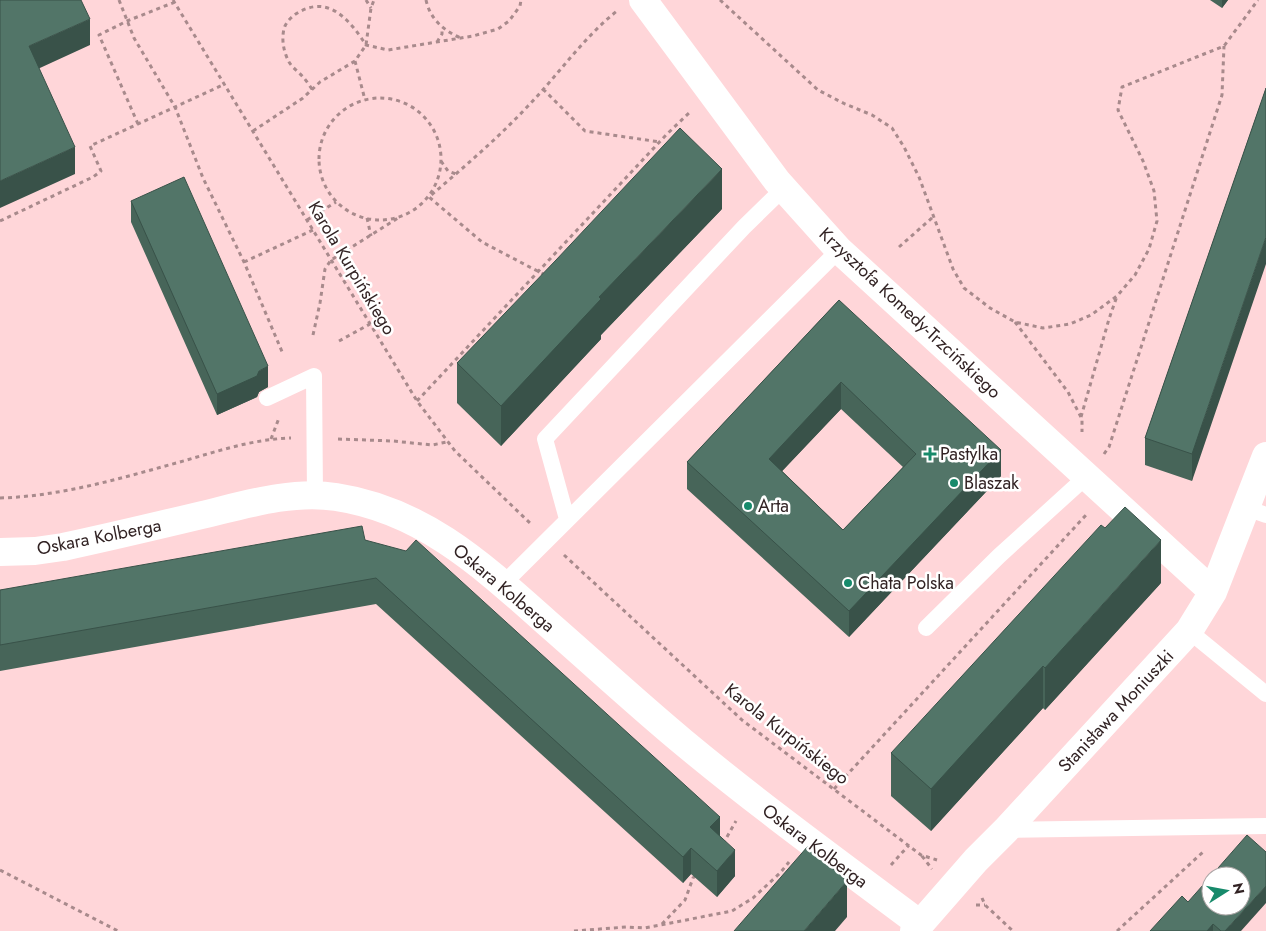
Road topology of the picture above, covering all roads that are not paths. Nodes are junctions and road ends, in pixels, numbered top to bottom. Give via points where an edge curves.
1 (631, 5) edge
2 (784, 188) junction
3 (838, 250) junction
4 (268, 398) dead end
5 (1266, 456) edge
6 (1083, 472) junction
7 (315, 496) junction
8 (1256, 511) edge
9 (567, 519) junction
10 (0, 552) edge
11 (503, 584) junction
12 (1213, 592) junction
13 (926, 628) dead end
14 (1189, 632) junction
15 (1266, 694) edge
16 (1266, 826) edge
17 (1006, 830) junction
18 (917, 927) edge

1 - 2 street, Krzysztofa Komedy-Trzcińskiego
2 - 3 street, Krzysztofa Komedy-Trzcińskiego
2 - 9 lane via 545,439
3 - 6 street, Krzysztofa Komedy-Trzcińskiego
3 - 9 lane
4 - 7 lane via 314,376
5 - 8 street, Stanisława Moniuszki
6 - 12 street, Krzysztofa Komedy-Trzcińskiego
6 - 13 lane
7 - 10 street, Oskara Kolberga via 239,506 64,547
7 - 11 street, Oskara Kolberga via 360,502 408,518 454,546
8 - 12 street, Stanisława Moniuszki
9 - 11 lane
11 - 18 street, Oskara Kolberga via 680,740
12 - 14 street, Stanisława Moniuszki
14 - 15 lane
14 - 17 street, Stanisława Moniuszki
16 - 17 lane
17 - 18 street, Stanisława Moniuszki

